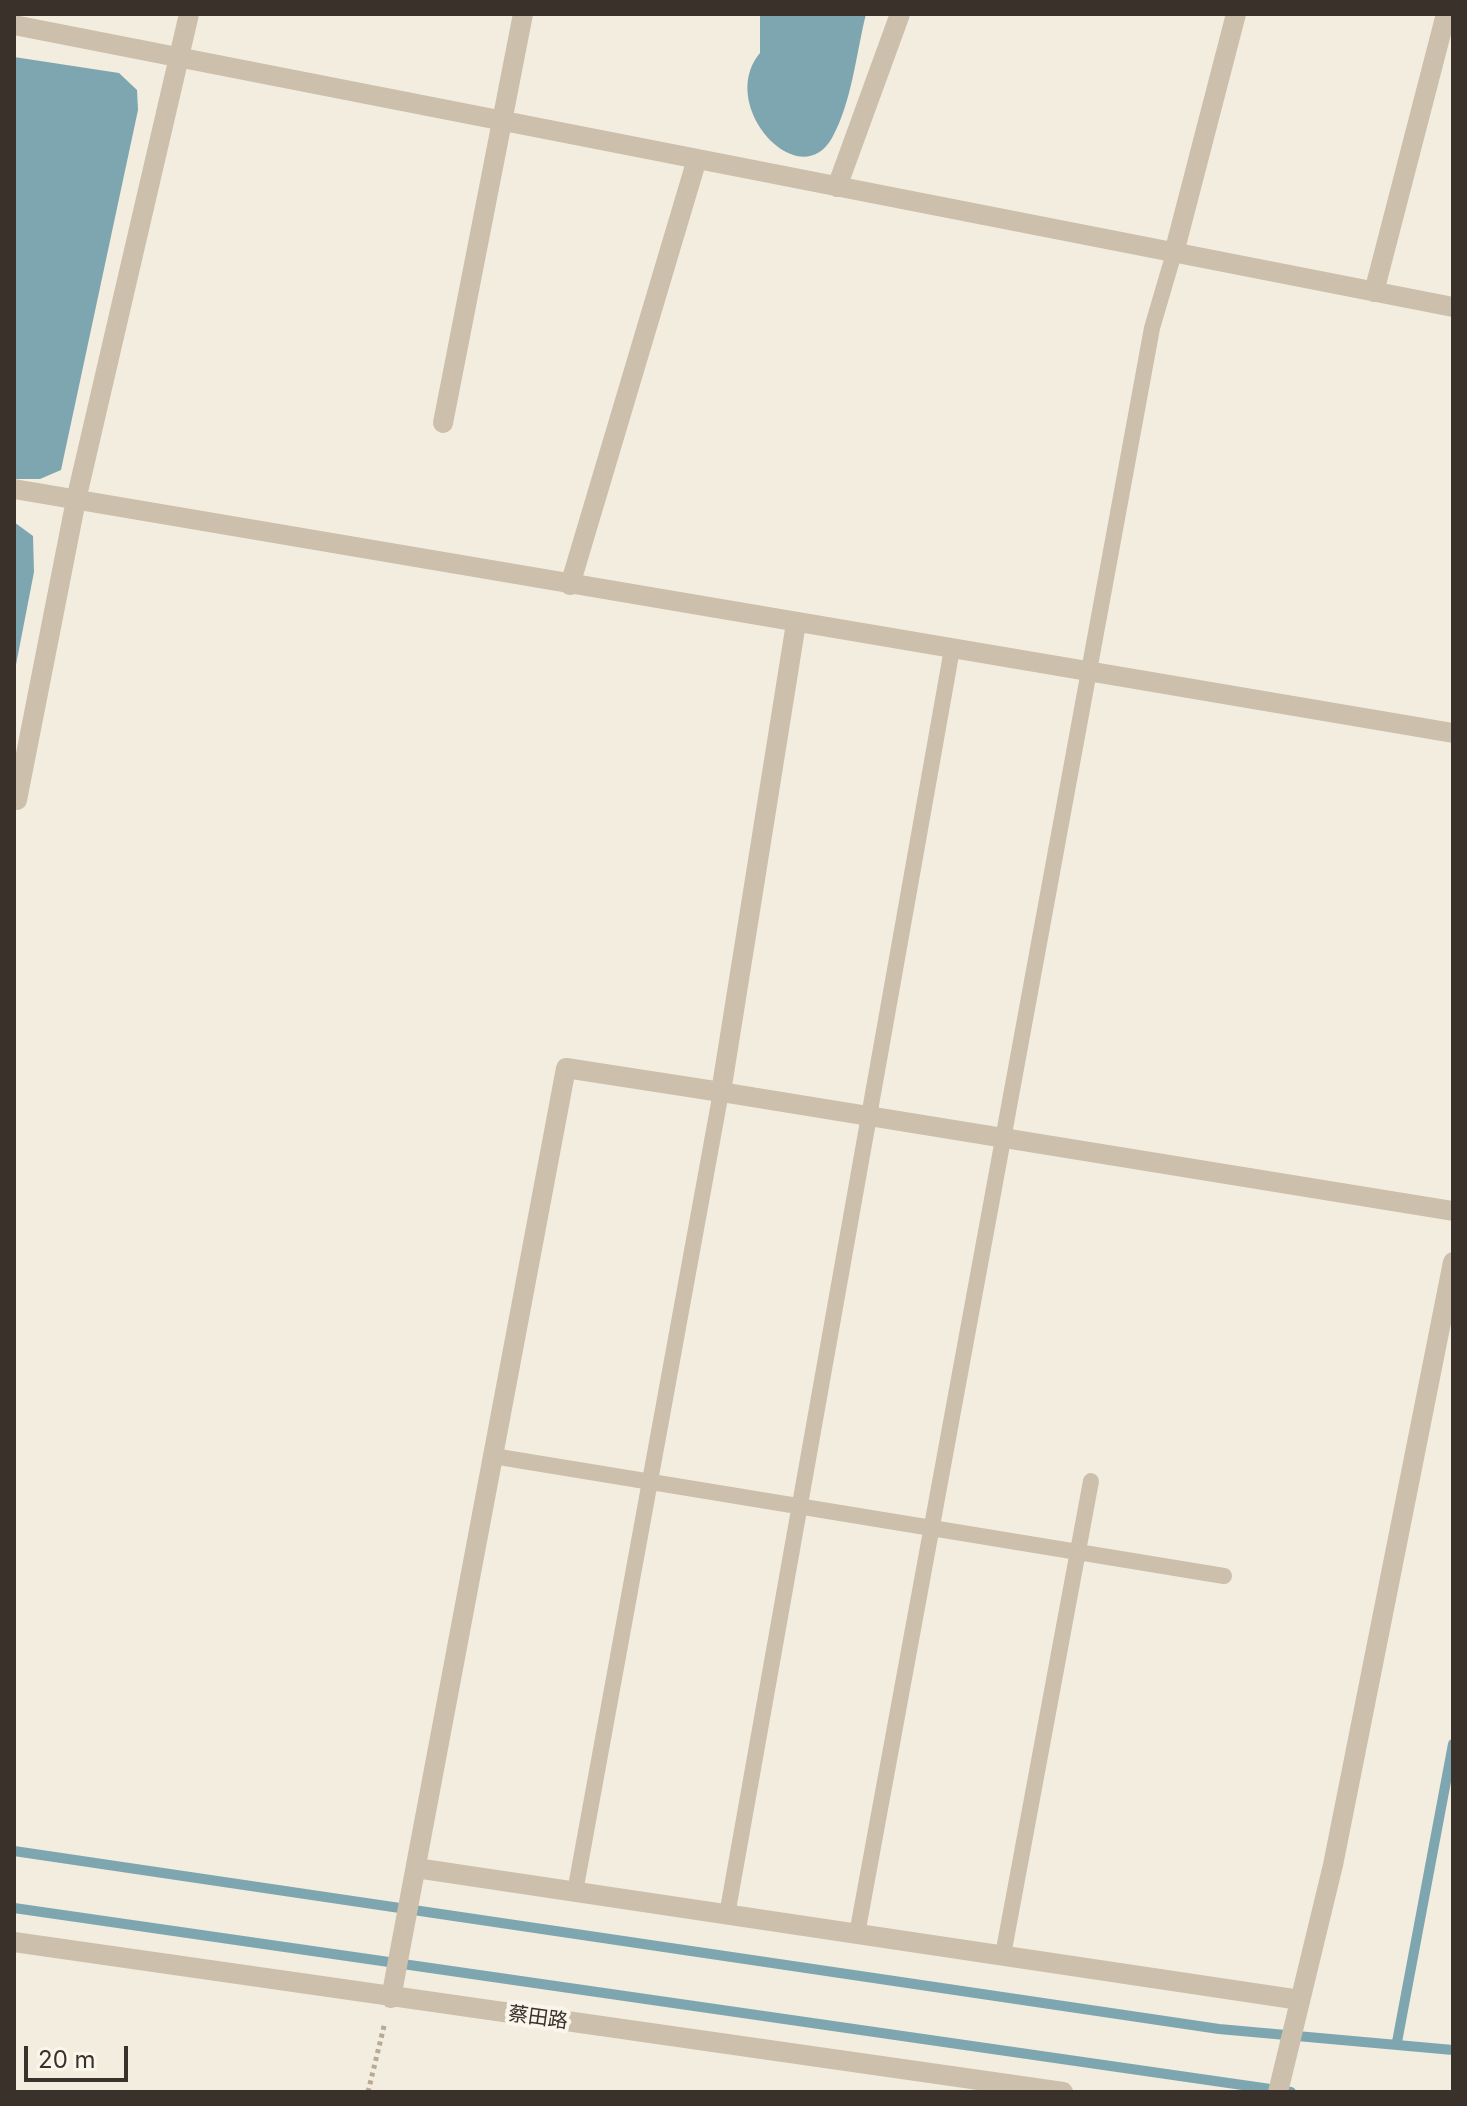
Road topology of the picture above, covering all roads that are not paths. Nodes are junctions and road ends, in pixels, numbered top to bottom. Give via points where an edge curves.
1 (189, 14) edge
2 (523, 14) edge
3 (900, 14) edge
4 (1236, 14) edge
5 (1446, 14) edge
6 (14, 25) edge
7 (179, 57) junction
8 (502, 121) junction
9 (697, 159) junction
10 (837, 187) junction
11 (1174, 253) junction
12 (1374, 292) junction
13 (1453, 307) edge
14 (443, 423) dead end
15 (14, 489) edge
16 (76, 500) junction
17 (570, 585) junction
18 (796, 623) junction
19 (952, 649) junction
20 (1089, 672) junction
21 (1453, 733) edge
22 (17, 800) dead end
23 (721, 1092) junction
24 (868, 1116) junction
25 (1003, 1138) junction
26 (1453, 1211) edge
27 (1453, 1262) edge
28 (493, 1456) junction
29 (1091, 1481) dead end
30 (650, 1482) junction
31 (799, 1506) junction
32 (932, 1528) junction
33 (1078, 1552) junction
34 (1224, 1576) dead end
35 (416, 1868) junction
36 (575, 1892) junction
37 (727, 1915) junction
38 (857, 1934) junction
39 (14, 1942) edge
40 (1003, 1955) junction
41 (393, 1988) junction
42 (1298, 2010) junction
43 (1280, 2084) edge
44 (1063, 2092) edge

1 - 7 street
2 - 8 street
3 - 10 street
4 - 11 street
5 - 12 street
6 - 7 street
7 - 8 street
7 - 16 street
8 - 9 street
8 - 14 street
9 - 10 street
9 - 17 street
10 - 11 street
11 - 12 street
11 - 20 lane via 1152,328
12 - 13 street
15 - 16 street
16 - 17 street
16 - 22 street
17 - 18 street
18 - 19 street
18 - 23 street
19 - 20 street
19 - 24 lane
20 - 21 street
20 - 25 lane
23 - 24 street
23 - 28 street via 566,1068
23 - 30 lane
24 - 25 street
24 - 31 lane
25 - 26 street
25 - 32 lane
27 - 42 street via 1333,1865
28 - 30 lane
28 - 35 street
29 - 33 lane
30 - 31 lane
30 - 36 lane
31 - 32 lane
31 - 37 lane
32 - 33 lane
32 - 38 lane
33 - 34 lane
33 - 40 lane
35 - 36 street
35 - 41 street
36 - 37 street
37 - 38 street
38 - 40 street
39 - 41 street, 蔡田路
40 - 42 street
41 - 44 street, 蔡田路
42 - 43 street

